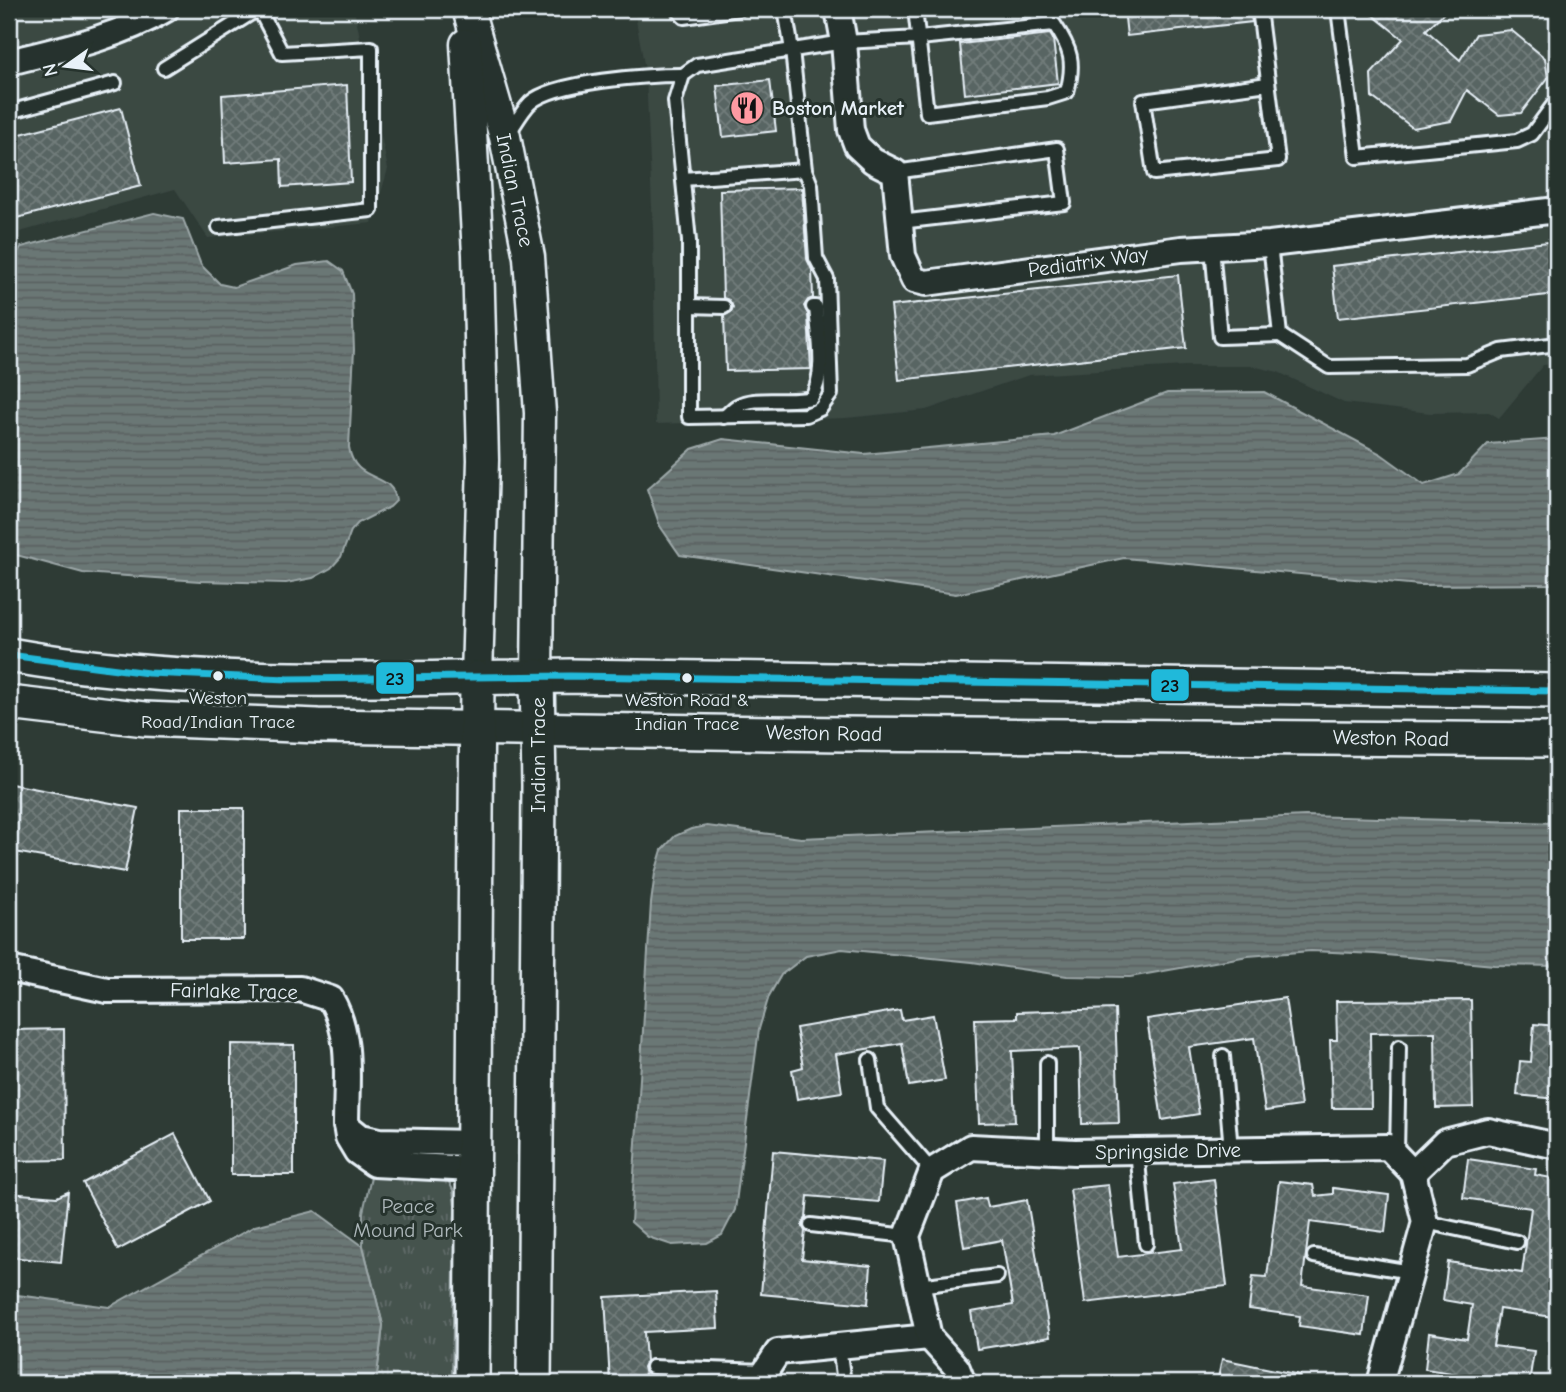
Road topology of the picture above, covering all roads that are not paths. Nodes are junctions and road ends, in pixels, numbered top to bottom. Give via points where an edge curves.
1 (166, 9) edge
2 (259, 9) edge
3 (466, 9) edge
4 (677, 9) edge
5 (739, 9) edge
6 (785, 9) edge
7 (838, 9) edge
8 (915, 9) edge
9 (1259, 9) edge
10 (1338, 9) edge
11 (919, 38) junction
12 (844, 42) junction
13 (792, 50) junction
14 (9, 62) edge
15 (164, 68) dead end
16 (683, 75) junction
17 (115, 83) dead end
18 (1268, 85) junction
19 (974, 92) dead end
20 (1557, 100) edge
21 (976, 107) junction
22 (9, 112) edge
23 (505, 137) junction
24 (805, 170) junction
25 (895, 172) junction
26 (683, 179) junction
27 (1557, 210) edge
28 (900, 222) junction
29 (219, 228) dead end
30 (1270, 244) junction
31 (1212, 247) junction
32 (689, 306) junction
33 (724, 307) dead end
34 (813, 307) dead end
35 (1280, 335) junction
36 (1557, 344) edge
37 (724, 418) junction
38 (9, 654) edge
39 (537, 676) junction
40 (477, 678) junction
41 (1557, 691) edge
42 (9, 702) edge
43 (476, 728) junction
44 (538, 729) junction
45 (1557, 740) edge
46 (9, 969) edge
47 (1399, 1047) dead end
48 (1223, 1056) dead end
49 (870, 1060) dead end
50 (1047, 1063) dead end
51 (1557, 1146) edge
52 (1231, 1150) junction
53 (1047, 1151) junction
54 (1137, 1151) junction
55 (473, 1156) junction
56 (1405, 1165) junction
57 (932, 1171) junction
58 (1425, 1222) junction
59 (811, 1225) dead end
60 (906, 1236) junction
61 (1517, 1242) dead end
62 (1146, 1244) dead end
63 (1314, 1256) dead end
64 (1412, 1272) junction
65 (997, 1276) dead end
66 (918, 1286) junction
67 (929, 1337) junction
68 (839, 1346) junction
69 (652, 1367) dead end
70 (762, 1377) edge
71 (472, 1383) edge
72 (534, 1383) edge
73 (844, 1383) edge
74 (963, 1383) edge
75 (1380, 1383) edge

1 - 14 street via 144,22
2 - 15 lane
2 - 29 lane via 282,53 370,48 371,210
3 - 23 street, Indian Trace
3 - 40 street, Indian Trace via 482,446
4 - 5 lane via 684,17
6 - 13 lane
7 - 12 street
8 - 11 lane
9 - 18 lane
10 - 20 lane via 1357,157 1517,141 1532,134
11 - 12 lane
11 - 21 lane via 927,113
11 - 21 lane via 968,38 1054,24 1068,44 1072,72 1067,92
12 - 13 lane
12 - 25 street via 851,130 857,146
13 - 16 lane via 696,65
13 - 24 lane
16 - 23 lane via 646,75 553,90 531,103
16 - 26 lane via 675,101
17 - 22 lane
18 - 18 lane via 1143,102 1154,173 1278,160
19 - 21 lane
23 - 39 street, Indian Trace via 529,257 540,413
24 - 26 lane
24 - 37 lane via 811,185 816,258 827,279 831,394 820,409 806,415
25 - 28 street, Pediatrix Way
25 - 28 lane via 1057,149 1064,203
26 - 32 lane
27 - 30 street, Pediatrix Way
28 - 31 street, Pediatrix Way via 903,256 914,280 926,283
30 - 31 street, Pediatrix Way
30 - 35 lane
31 - 35 lane via 1220,337
32 - 33 lane
32 - 37 lane via 689,417
34 - 37 lane via 820,368 811,398 750,401 737,405
35 - 36 lane via 1329,367 1467,365 1501,351
38 - 40 main road via 188,674
39 - 40 main road
39 - 41 main road
39 - 44 main road, Indian Trace
40 - 43 main road, Indian Trace
42 - 43 main road, Weston Road via 194,723
43 - 44 main road, Weston Road
43 - 55 main road, Indian Trace
44 - 45 main road, Weston Road
44 - 72 main road, Indian Trace
46 - 55 street, Fairlake Trace via 107,990 300,989 331,999 347,1045 346,1125 362,1137
47 - 56 lane
48 - 52 lane
49 - 57 lane via 877,1108
50 - 53 lane
51 - 56 street via 1488,1131 1445,1142
52 - 54 street, Springside Drive
52 - 56 street, Springside Drive via 1388,1147
53 - 54 street, Springside Drive
53 - 57 street, Springside Drive via 971,1147
54 - 62 lane
55 - 71 main road, Indian Trace
56 - 58 street
57 - 60 street
58 - 61 lane
58 - 64 street
59 - 60 lane
60 - 66 street
63 - 64 lane
64 - 75 street
65 - 66 lane
66 - 67 street
67 - 68 street
67 - 74 street via 957,1368
68 - 70 street via 778,1352
68 - 73 lane
69 - 70 lane

